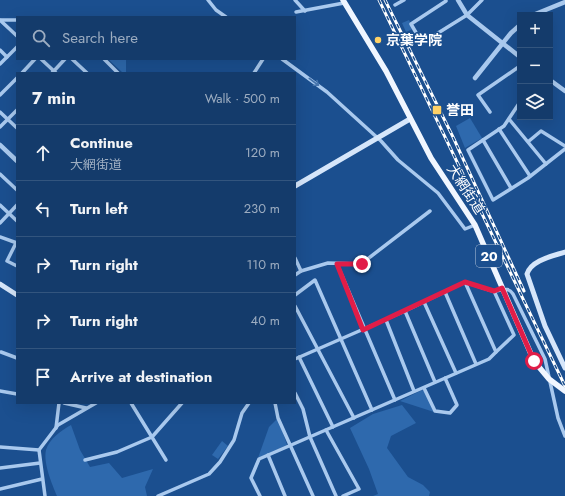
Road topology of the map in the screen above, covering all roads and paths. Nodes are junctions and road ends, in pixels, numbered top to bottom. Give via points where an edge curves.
1 (208, 0) edge
2 (295, 0) edge
3 (404, 0) edge
4 (447, 0) edge
5 (458, 0) edge
6 (482, 0) edge
7 (343, 1) edge
8 (565, 2) edge
9 (395, 6) dead end
10 (305, 11) junction
11 (296, 12) dead end
12 (540, 12) edge
13 (467, 15) junction
14 (225, 16) edge
15 (0, 20) edge
16 (16, 20) edge
17 (517, 28) edge
18 (16, 35) edge
19 (503, 43) junction
20 (16, 48) edge
21 (0, 50) edge
22 (517, 55) edge
23 (7, 57) junction
24 (34, 60) edge
25 (42, 60) edge
26 (64, 60) edge
27 (73, 60) edge
28 (105, 60) edge
29 (262, 60) edge
30 (283, 60) edge
31 (0, 64) edge
32 (517, 68) edge
33 (23, 72) edge
34 (54, 72) edge
35 (86, 72) edge
36 (117, 72) edge
37 (255, 72) edge
38 (475, 78) dead end
39 (16, 79) edge
40 (553, 82) edge
41 (565, 91) edge
42 (0, 95) edge
43 (517, 107) edge
44 (16, 111) edge
45 (0, 112) edge
46 (490, 112) dead end
47 (8, 119) junction
48 (410, 119) junction
49 (509, 119) junction
50 (0, 127) edge
51 (16, 127) edge
52 (498, 129) junction
53 (376, 138) junction
54 (483, 140) junction
55 (529, 141) junction
56 (0, 145) edge
57 (565, 146) edge
58 (565, 149) edge
59 (16, 160) edge
60 (546, 164) junction
61 (0, 174) edge
62 (530, 176) junction
63 (296, 185) edge
64 (511, 188) junction
65 (16, 189) edge
66 (0, 205) edge
67 (16, 206) edge
68 (430, 211) dead end
69 (9, 214) junction
70 (16, 220) edge
71 (0, 223) edge
72 (475, 224) junction
73 (0, 237) edge
74 (16, 243) edge
75 (16, 245) edge
76 (565, 252) edge
77 (296, 260) edge
78 (337, 264) junction
79 (16, 266) edge
80 (301, 271) junction
81 (296, 274) edge
82 (465, 282) junction
83 (0, 284) edge
84 (502, 288) junction
85 (494, 291) junction
86 (445, 292) junction
87 (16, 294) edge
88 (296, 294) edge
89 (424, 302) junction
90 (296, 308) edge
91 (405, 311) junction
92 (386, 320) junction
93 (363, 330) junction
94 (342, 340) junction
95 (319, 350) junction
96 (1, 352) dead end
97 (496, 352) junction
98 (299, 357) junction
99 (16, 358) edge
100 (296, 358) edge
101 (476, 364) junction
102 (565, 368) edge
103 (456, 374) junction
104 (445, 378) junction
105 (436, 382) junction
106 (424, 388) junction
107 (565, 390) edge
108 (0, 391) edge
109 (414, 391) junction
110 (16, 394) edge
111 (296, 395) edge
112 (394, 400) junction
113 (59, 404) edge
114 (68, 404) edge
115 (94, 404) edge
116 (132, 404) edge
117 (181, 404) edge
118 (248, 404) edge
119 (275, 404) edge
120 (86, 408) junction
121 (372, 410) junction
122 (354, 418) junction
123 (333, 427) junction
124 (55, 429) junction
125 (326, 430) junction
126 (565, 436) edge
127 (152, 437) junction
128 (310, 437) junction
129 (0, 446) edge
130 (290, 446) junction
131 (39, 450) junction
132 (268, 456) junction
133 (85, 460) dead end
134 (166, 460) dead end
135 (40, 464) junction
136 (0, 468) edge
137 (42, 479) junction
138 (0, 489) edge
139 (45, 496) edge
140 (158, 496) edge
141 (260, 496) edge
142 (286, 496) edge
143 (313, 496) edge
144 (336, 496) edge
145 (343, 496) edge

1 - 14 street
2 - 10 street
3 - 9 street
4 - 13 street via 412,24 422,43
5 - 13 street
6 - 13 street
7 - 10 street
7 - 48 main road, 大網街道 / 20 via 386,71
8 - 12 street
10 - 11 street
13 - 19 street
15 - 16 street
15 - 18 street
17 - 19 street
19 - 22 street
19 - 38 street
20 - 23 street
21 - 23 street
23 - 31 street
24 - 33 street
25 - 34 street
26 - 34 street
27 - 35 street
28 - 36 street
29 - 37 street
30 -> 53 street via 327,92
32 - 46 street via 478,95
39 - 42 street
40 - 41 street
43 - 49 street
44 - 47 street
45 - 47 street
47 - 50 street
47 - 51 street
48 - 53 main road
48 - 72 main road, 大網街道 / 20 via 431,158
49 - 52 street
49 - 55 street
52 - 54 street
52 - 62 street
53 - 63 main road
53 - 72 street via 438,193 465,229
54 - 64 street
54 - 64 street via 468,150 492,200
55 - 57 street via 541,131
55 - 60 street
56 - 59 street
58 - 60 street
60 - 62 street
61 - 65 street
62 - 64 street
66 - 69 street
67 - 69 street
68 - 78 street via 362,264
69 - 70 street
69 - 71 street
72 - 84 main road, 大網街道 / 20
73 - 74 street
75 - 79 street via 7,261
76 - 102 main road via 539,262 530,268 527,274 545,326
77 - 80 street
78 - 80 street via 319,265
78 - 93 street
80 - 81 street
82 - 85 street
82 - 86 street
82 - 97 street
83 - 87 main road
84 - 85 street
84 - 107 main road, 大網街道 / 20, bridge via 534,361 549,380
84 - 126 street via 514,294 545,359 558,418
85 - 97 street via 514,335
86 - 89 street
86 - 101 street
88 - 94 street via 315,280
89 - 91 street
89 - 103 street
90 - 95 street
91 - 92 street
91 - 105 street
92 - 93 street
92 - 109 street
93 - 94 street
93 - 112 street
94 - 95 street
94 - 121 street
95 - 98 street
95 - 122 street
96 - 99 street
97 - 101 street via 489,359
98 - 100 street
98 - 123 street
101 - 103 street
103 - 104 street
104 - 105 street
104 - 106 street via 457,405 450,413 435,411
105 - 106 street
106 - 109 street
108 - 110 street
109 - 112 street
111 - 128 street via 303,409
112 - 121 street
113 - 124 street
114 - 120 street
115 - 120 street
116 - 127 street
117 - 127 street
118 - 140 street via 242,413 234,440 209,474
119 - 130 street via 278,418
120 - 124 street
121 - 122 street
122 - 123 street
123 - 125 street
124 - 131 street
125 - 128 street
125 - 145 street via 359,489
127 - 133 street via 117,452
127 - 134 street
128 - 130 street
128 - 144 street
129 - 131 street
130 - 132 street
130 - 143 street
131 - 135 street
132 - 141 street via 259,459 251,478
132 - 142 street
135 - 136 street
135 - 137 street
137 - 138 street
137 - 139 street

